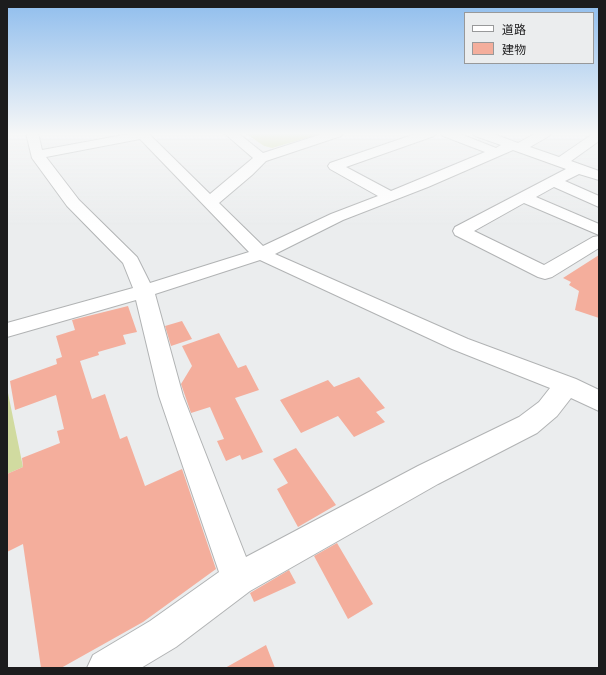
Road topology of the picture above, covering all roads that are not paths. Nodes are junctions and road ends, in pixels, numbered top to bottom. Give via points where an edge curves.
1 (44, 164) edge
2 (172, 164) edge
3 (255, 164) edge
4 (339, 164) edge
5 (468, 164) edge
6 (570, 164) edge
7 (579, 168) junction
8 (599, 176) edge
9 (554, 182) junction
10 (391, 197) junction
11 (525, 198) junction
12 (599, 202) edge
13 (209, 203) junction
14 (599, 230) edge
15 (599, 241) edge
16 (261, 254) junction
17 (144, 292) junction
18 (7, 330) edge
19 (567, 385) junction
20 (599, 401) edge
21 (238, 579) junction
22 (106, 668) edge

1 - 17 street via 73,203 131,261
2 - 13 street
3 - 13 street
4 - 10 street via 335,166
5 - 10 street
6 - 7 street
7 - 8 street
7 - 9 street
9 - 11 street
9 - 12 street
10 - 16 street via 337,217
11 - 14 street
11 - 15 street via 461,231 545,273
13 - 16 street
16 - 17 street
16 - 19 street via 460,344
17 - 18 street
17 - 21 street via 171,396
19 - 20 street
19 - 21 street via 548,409 528,425 428,475
21 - 22 street via 163,634

